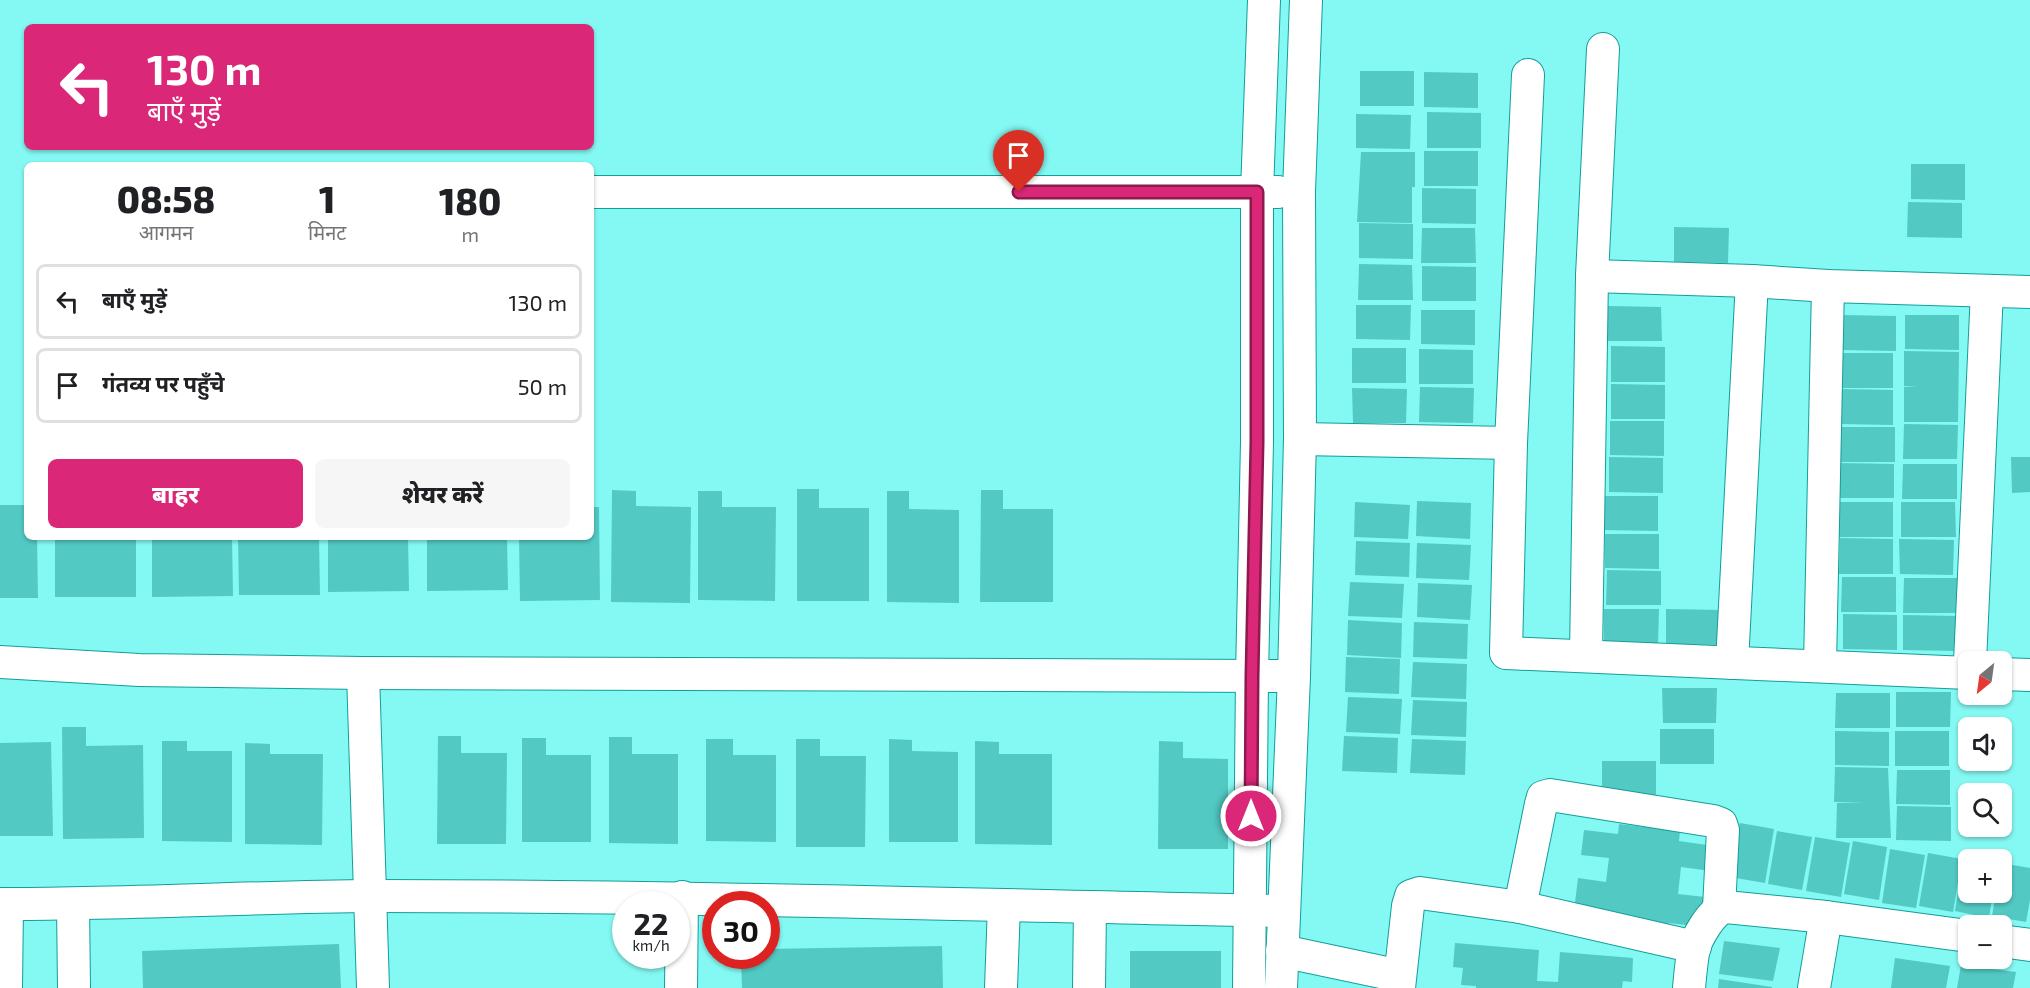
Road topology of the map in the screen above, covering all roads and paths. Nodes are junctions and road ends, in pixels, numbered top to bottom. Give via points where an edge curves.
1 (1264, 0) edge
2 (1306, 0) edge
3 (1603, 49) dead end
4 (1528, 75) dead end
5 (594, 192) edge
6 (1257, 192) junction
7 (1299, 192) junction
8 (1592, 276) junction
9 (1752, 281) junction
10 (1828, 286) junction
11 (1987, 291) junction
12 (2030, 292) edge
13 (1300, 439) junction
14 (1511, 443) junction
15 (1971, 651) edge
16 (1586, 655) junction
17 (0, 662) edge
18 (1731, 663) junction
19 (1820, 665) junction
20 (1958, 672) edge
21 (363, 673) junction
22 (2012, 674) edge
23 (2030, 675) edge
24 (1252, 676) junction
25 (1294, 676) junction
26 (370, 896) junction
27 (612, 897) edge
28 (690, 897) edge
29 (3, 904) edge
30 (73, 904) junction
31 (1004, 905) junction
32 (1090, 907) junction
33 (1520, 907) junction
34 (1719, 908) junction
35 (1251, 910) junction
36 (1283, 911) junction
37 (1826, 917) junction
38 (1958, 935) edge
39 (2012, 943) edge
40 (2030, 945) edge
41 (1695, 947) junction
42 (1282, 951) junction
43 (681, 969) edge
44 (1400, 982) edge
45 (6, 988) edge
46 (74, 988) edge
47 (373, 988) edge
48 (681, 988) edge
49 (1001, 988) edge
50 (1089, 988) edge
51 (1249, 988) edge
52 (1281, 988) edge
53 (1689, 988) edge
54 (1814, 988) edge

1 - 6 street
2 - 7 street
3 - 8 street
4 - 14 street
5 - 6 street
6 - 7 street
6 - 24 street
7 - 13 street
8 - 9 street
8 - 16 street
9 - 10 street
9 - 18 street
10 - 11 street
10 - 19 street
11 - 12 street
11 - 15 street
13 - 14 street
13 - 25 street
14 - 16 street via 1506,653
16 - 18 street
17 - 21 street via 139,670
18 - 19 street
19 - 20 street
21 - 24 street
21 - 26 street
22 - 23 street
24 - 25 street
24 - 35 street
25 - 36 street
26 - 27 street
26 - 30 street
26 - 47 street
28 - 31 street
29 - 30 street
29 - 45 street
30 - 46 street
31 - 32 street
31 - 49 street
32 - 35 street
32 - 50 street
33 - 34 street via 1541,804 1543,797 1550,795 1721,824
33 - 41 street
33 - 44 street via 1419,893 1411,896
34 - 37 street
34 - 41 street
35 - 36 street
35 - 51 street
36 - 42 street
37 - 38 street
37 - 54 street
39 - 40 street
41 - 53 street
42 - 44 street
42 - 52 street
43 - 48 street

